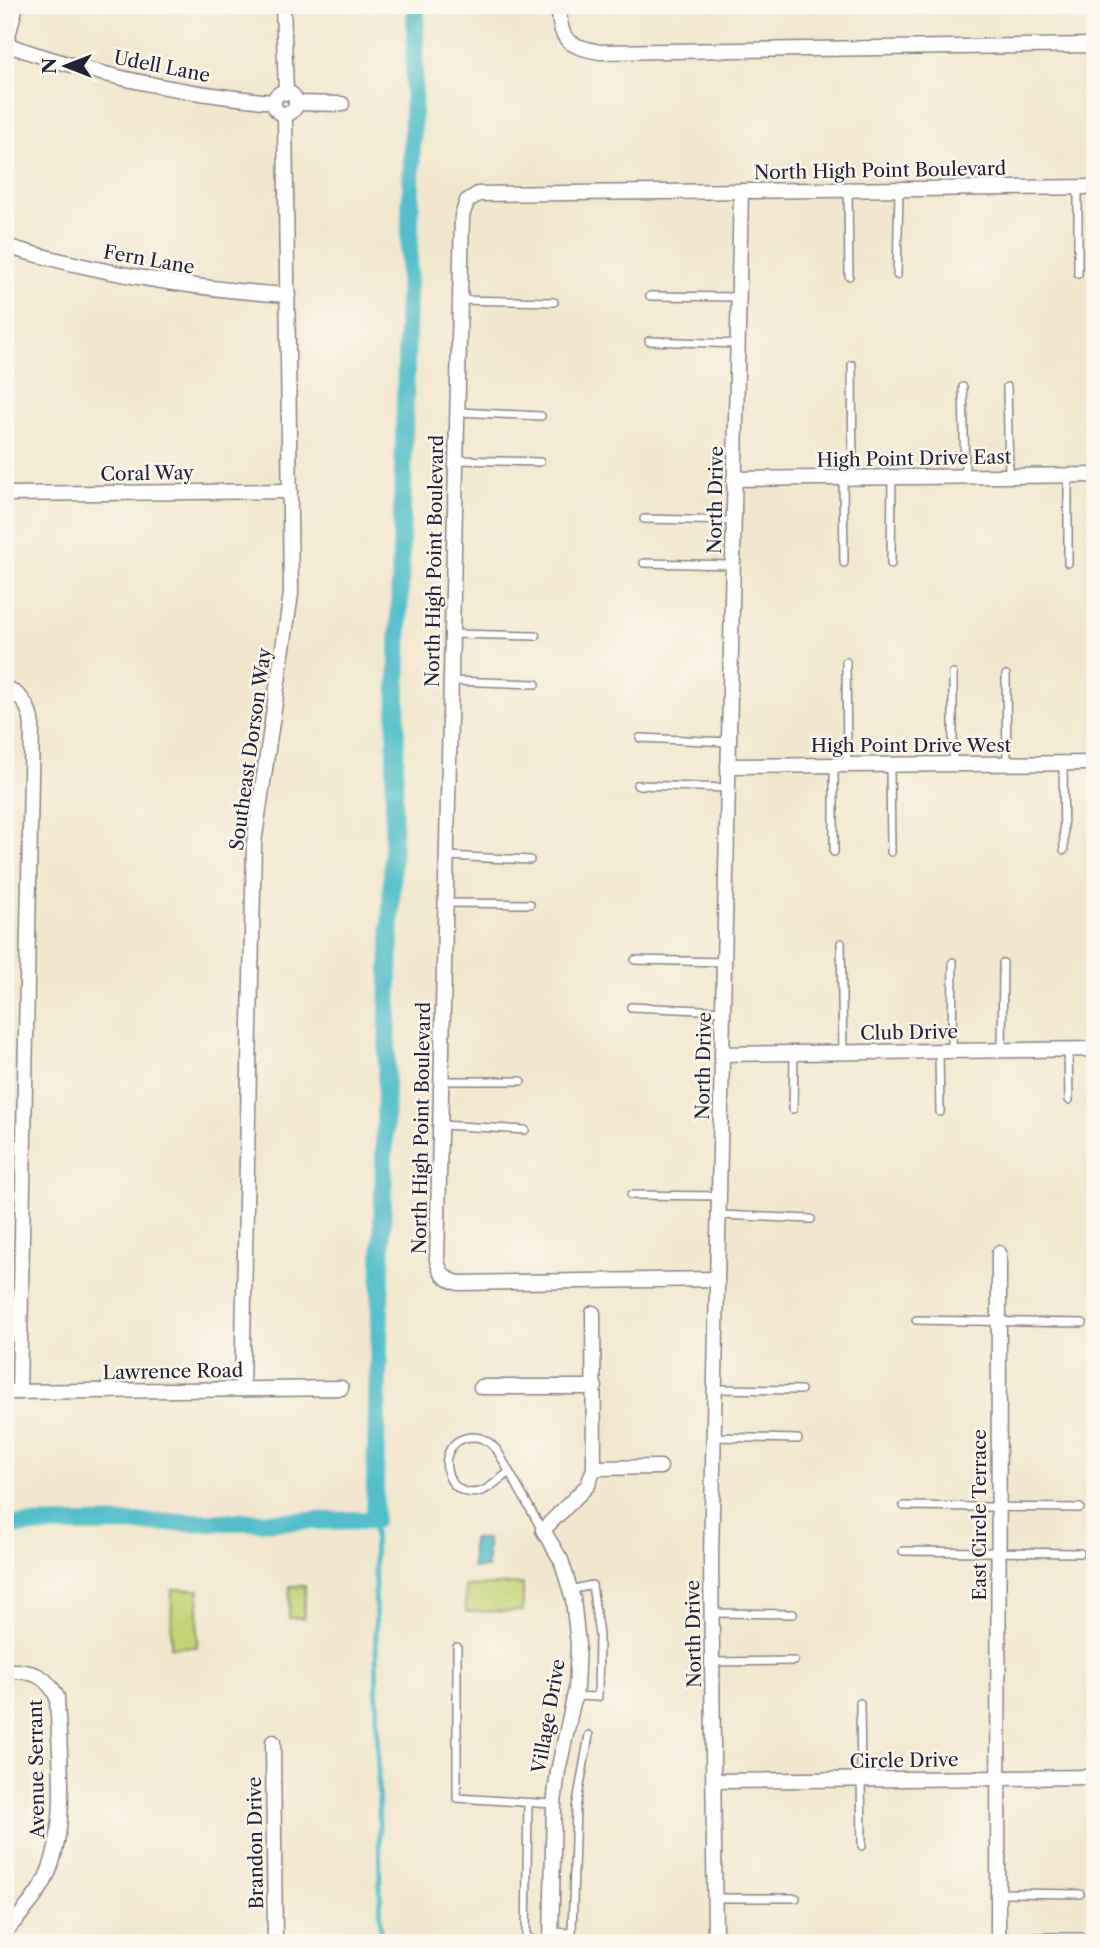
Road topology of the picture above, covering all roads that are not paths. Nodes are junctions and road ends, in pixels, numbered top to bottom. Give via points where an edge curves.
1 (16, 5) edge
2 (283, 5) edge
3 (559, 5) edge
4 (6, 44) edge
5 (1095, 45) edge
6 (286, 99) junction
7 (342, 104) dead end
8 (1078, 187) junction
9 (1095, 187) edge
10 (899, 189) junction
11 (848, 190) junction
12 (741, 191) junction
13 (5, 246) edge
14 (1078, 274) dead end
15 (898, 275) dead end
16 (849, 276) dead end
17 (288, 295) junction
18 (650, 296) dead end
19 (739, 297) junction
20 (460, 300) junction
21 (554, 302) dead end
22 (649, 341) dead end
23 (738, 344) junction
24 (852, 365) dead end
25 (964, 387) dead end
26 (1007, 387) dead end
27 (457, 412) junction
28 (541, 416) dead end
29 (456, 460) junction
30 (540, 462) dead end
31 (1068, 475) junction
32 (1095, 475) edge
33 (1009, 476) junction
34 (892, 477) junction
35 (965, 477) junction
36 (848, 478) junction
37 (734, 479) junction
38 (290, 491) junction
39 (5, 494) edge
40 (645, 519) dead end
41 (734, 521) junction
42 (644, 563) dead end
43 (844, 563) dead end
44 (1068, 563) dead end
45 (891, 564) dead end
46 (733, 565) junction
47 (452, 634) junction
48 (536, 636) dead end
49 (846, 662) dead end
50 (953, 674) dead end
51 (1006, 675) dead end
52 (450, 681) junction
53 (536, 684) dead end
54 (5, 687) edge
55 (640, 738) dead end
56 (729, 742) junction
57 (1063, 763) junction
58 (1095, 763) edge
59 (953, 764) junction
60 (1007, 764) junction
61 (841, 765) junction
62 (890, 765) junction
63 (729, 766) junction
64 (637, 785) dead end
65 (728, 788) junction
66 (1064, 850) dead end
67 (834, 852) dead end
68 (891, 852) dead end
69 (446, 856) junction
70 (530, 860) dead end
71 (445, 903) junction
72 (530, 904) dead end
73 (841, 943) dead end
74 (635, 960) dead end
75 (725, 962) junction
76 (953, 962) dead end
77 (1003, 963) dead end
78 (631, 1007) dead end
79 (724, 1011) junction
80 (1068, 1049) junction
81 (1095, 1049) edge
82 (1002, 1050) junction
83 (945, 1051) junction
84 (843, 1052) junction
85 (794, 1053) junction
86 (723, 1054) junction
87 (521, 1081) dead end
88 (441, 1082) junction
89 (1069, 1100) dead end
90 (793, 1109) dead end
91 (940, 1112) dead end
92 (440, 1125) junction
93 (525, 1129) dead end
94 (631, 1195) dead end
95 (719, 1196) junction
96 (719, 1215) junction
97 (811, 1219) dead end
98 (999, 1253) dead end
99 (717, 1279) junction
100 (593, 1313) dead end
101 (916, 1320) dead end
102 (999, 1320) junction
103 (1083, 1323) dead end
104 (481, 1387) dead end
105 (595, 1387) junction
106 (341, 1388) dead end
107 (242, 1389) junction
108 (715, 1389) junction
109 (802, 1390) dead end
110 (12, 1392) edge
111 (714, 1437) junction
112 (798, 1439) dead end
113 (660, 1467) dead end
114 (593, 1468) junction
115 (509, 1472) junction
116 (904, 1506) dead end
117 (998, 1507) junction
118 (1080, 1508) dead end
119 (543, 1530) junction
120 (903, 1551) dead end
121 (998, 1552) junction
122 (1080, 1553) dead end
123 (570, 1591) junction
124 (712, 1614) junction
125 (793, 1614) dead end
126 (457, 1647) dead end
127 (794, 1661) dead end
128 (712, 1662) junction
129 (5, 1671) edge
130 (575, 1696) junction
131 (860, 1703) dead end
132 (589, 1735) dead end
133 (273, 1742) dead end
134 (1095, 1777) edge
135 (997, 1778) junction
136 (861, 1779) junction
137 (713, 1781) junction
138 (527, 1802) junction
139 (554, 1804) junction
140 (862, 1846) dead end
141 (998, 1893) junction
142 (1080, 1894) dead end
143 (714, 1898) junction
144 (796, 1898) dead end
145 (24, 1910) junction
146 (5, 1922) edge
147 (5, 1932) edge
148 (1081, 1937) dead end
149 (551, 1938) edge
150 (998, 1940) edge
151 (275, 1943) edge
152 (538, 1943) edge
153 (715, 1943) edge

1 - 4 street
2 - 6 street
3 - 5 street via 565,38 580,48 600,52
4 - 6 street, Udell Lane via 167,89 227,98
6 - 7 street, Udell Lane
6 - 17 street, Southeast Dorson Way via 276,109 285,114
8 - 9 street, North High Point Boulevard
8 - 10 street, North High Point Boulevard
8 - 14 lane
10 - 11 street, North High Point Boulevard
10 - 15 lane
11 - 12 street, North High Point Boulevard
11 - 16 lane
12 - 19 street, North Drive
12 - 20 street, North High Point Boulevard via 478,194 467,201 462,216
13 - 17 street, Fern Lane via 137,278
17 - 38 street, Southeast Dorson Way
18 - 19 lane
19 - 23 street, North Drive
20 - 21 lane
20 - 27 street, North High Point Boulevard
22 - 23 lane
23 - 37 street, North Drive
24 - 36 lane
25 - 35 lane
26 - 33 lane
27 - 28 lane
27 - 29 street, North High Point Boulevard
29 - 30 lane
29 - 47 street, North High Point Boulevard
31 - 32 street, High Point Drive East
31 - 33 street, High Point Drive East
31 - 44 lane
33 - 35 street, High Point Drive East
34 - 35 street, High Point Drive East
34 - 36 street, High Point Drive East
34 - 45 lane
36 - 37 street, High Point Drive East
36 - 43 lane
37 - 41 street, North Drive
38 - 39 street, Coral Way
38 - 107 street, Southeast Dorson Way via 290,607 254,843
40 - 41 lane
41 - 46 street, North Drive
42 - 46 lane
46 - 56 street, North Drive
47 - 48 lane
47 - 52 street, North High Point Boulevard
49 - 61 lane
50 - 59 lane
51 - 60 lane
52 - 53 lane
52 - 69 street, North High Point Boulevard
54 - 110 street via 26,703 33,726
55 - 56 lane
56 - 63 street, North Drive
57 - 58 street, High Point Drive West
57 - 60 street, High Point Drive West
57 - 66 lane
59 - 60 street, High Point Drive West
59 - 62 street, High Point Drive West
61 - 62 street, High Point Drive West
61 - 63 street, High Point Drive West
61 - 67 lane
62 - 68 lane
63 - 65 street, North Drive
64 - 65 lane
65 - 75 street, North Drive
69 - 70 lane
69 - 71 street, North High Point Boulevard
71 - 72 lane
71 - 88 street, North High Point Boulevard
73 - 84 lane
74 - 75 lane
75 - 79 street, North Drive
76 - 83 lane
77 - 82 lane
78 - 79 lane
79 - 86 street, North Drive
80 - 81 street, Club Drive
80 - 82 street, Club Drive
80 - 89 lane
82 - 83 street, Club Drive
83 - 84 street, Club Drive
83 - 91 lane
84 - 85 street, Club Drive
85 - 86 street, Club Drive
85 - 90 lane
86 - 95 street, North Drive
87 - 88 lane
88 - 92 street, North High Point Boulevard
92 - 93 lane
92 - 99 street, North High Point Boulevard via 437,1260 439,1272 447,1280
94 - 95 lane
95 - 96 street, North Drive
96 - 97 lane
96 - 99 street, North Drive
98 - 102 street, East Circle Terrace
99 - 108 street, North Drive
100 - 105 street
101 - 102 lane
102 - 103 lane
102 - 117 street, East Circle Terrace
104 - 105 street
105 - 114 street
106 - 107 street, Lawrence Road
107 - 110 street, Lawrence Road
108 - 109 lane
108 - 111 street, North Drive
111 - 112 lane
111 - 124 street, North Drive
113 - 114 street
114 - 119 street via 588,1485
115 - 115 lane via 492,1444 478,1437 463,1439 447,1455 449,1478 468,1492 484,1490
115 - 119 lane
116 - 117 lane
117 - 118 lane
117 - 121 street, East Circle Terrace
119 - 123 street, Village Drive via 561,1560
120 - 121 lane
121 - 122 lane
121 - 135 street, East Circle Terrace
123 - 130 street, Village Drive via 579,1644
123 - 130 lane via 592,1585 599,1635 598,1698
124 - 125 lane
124 - 128 street, North Drive
126 - 138 lane via 457,1798
127 - 128 lane
128 - 137 street, North Drive
129 - 145 street, Avenue Serrant via 34,1672 52,1686 57,1697 59,1829 53,1863
130 - 139 street, Village Drive
131 - 136 lane
132 - 149 lane via 576,1808 572,1933
133 - 151 street, Brandon Drive
134 - 135 street, Circle Drive
135 - 136 street, Circle Drive
135 - 141 street, East Circle Terrace
136 - 137 street, Circle Drive
136 - 140 lane
137 - 143 street, North Drive
138 - 139 lane
138 - 152 lane via 526,1936
139 - 149 street, Village Drive
141 - 142 lane
141 - 150 street, East Circle Terrace
143 - 144 lane
143 - 153 street, North Drive
145 - 146 street
145 - 147 street, Avenue Serrant
148 - 150 lane

